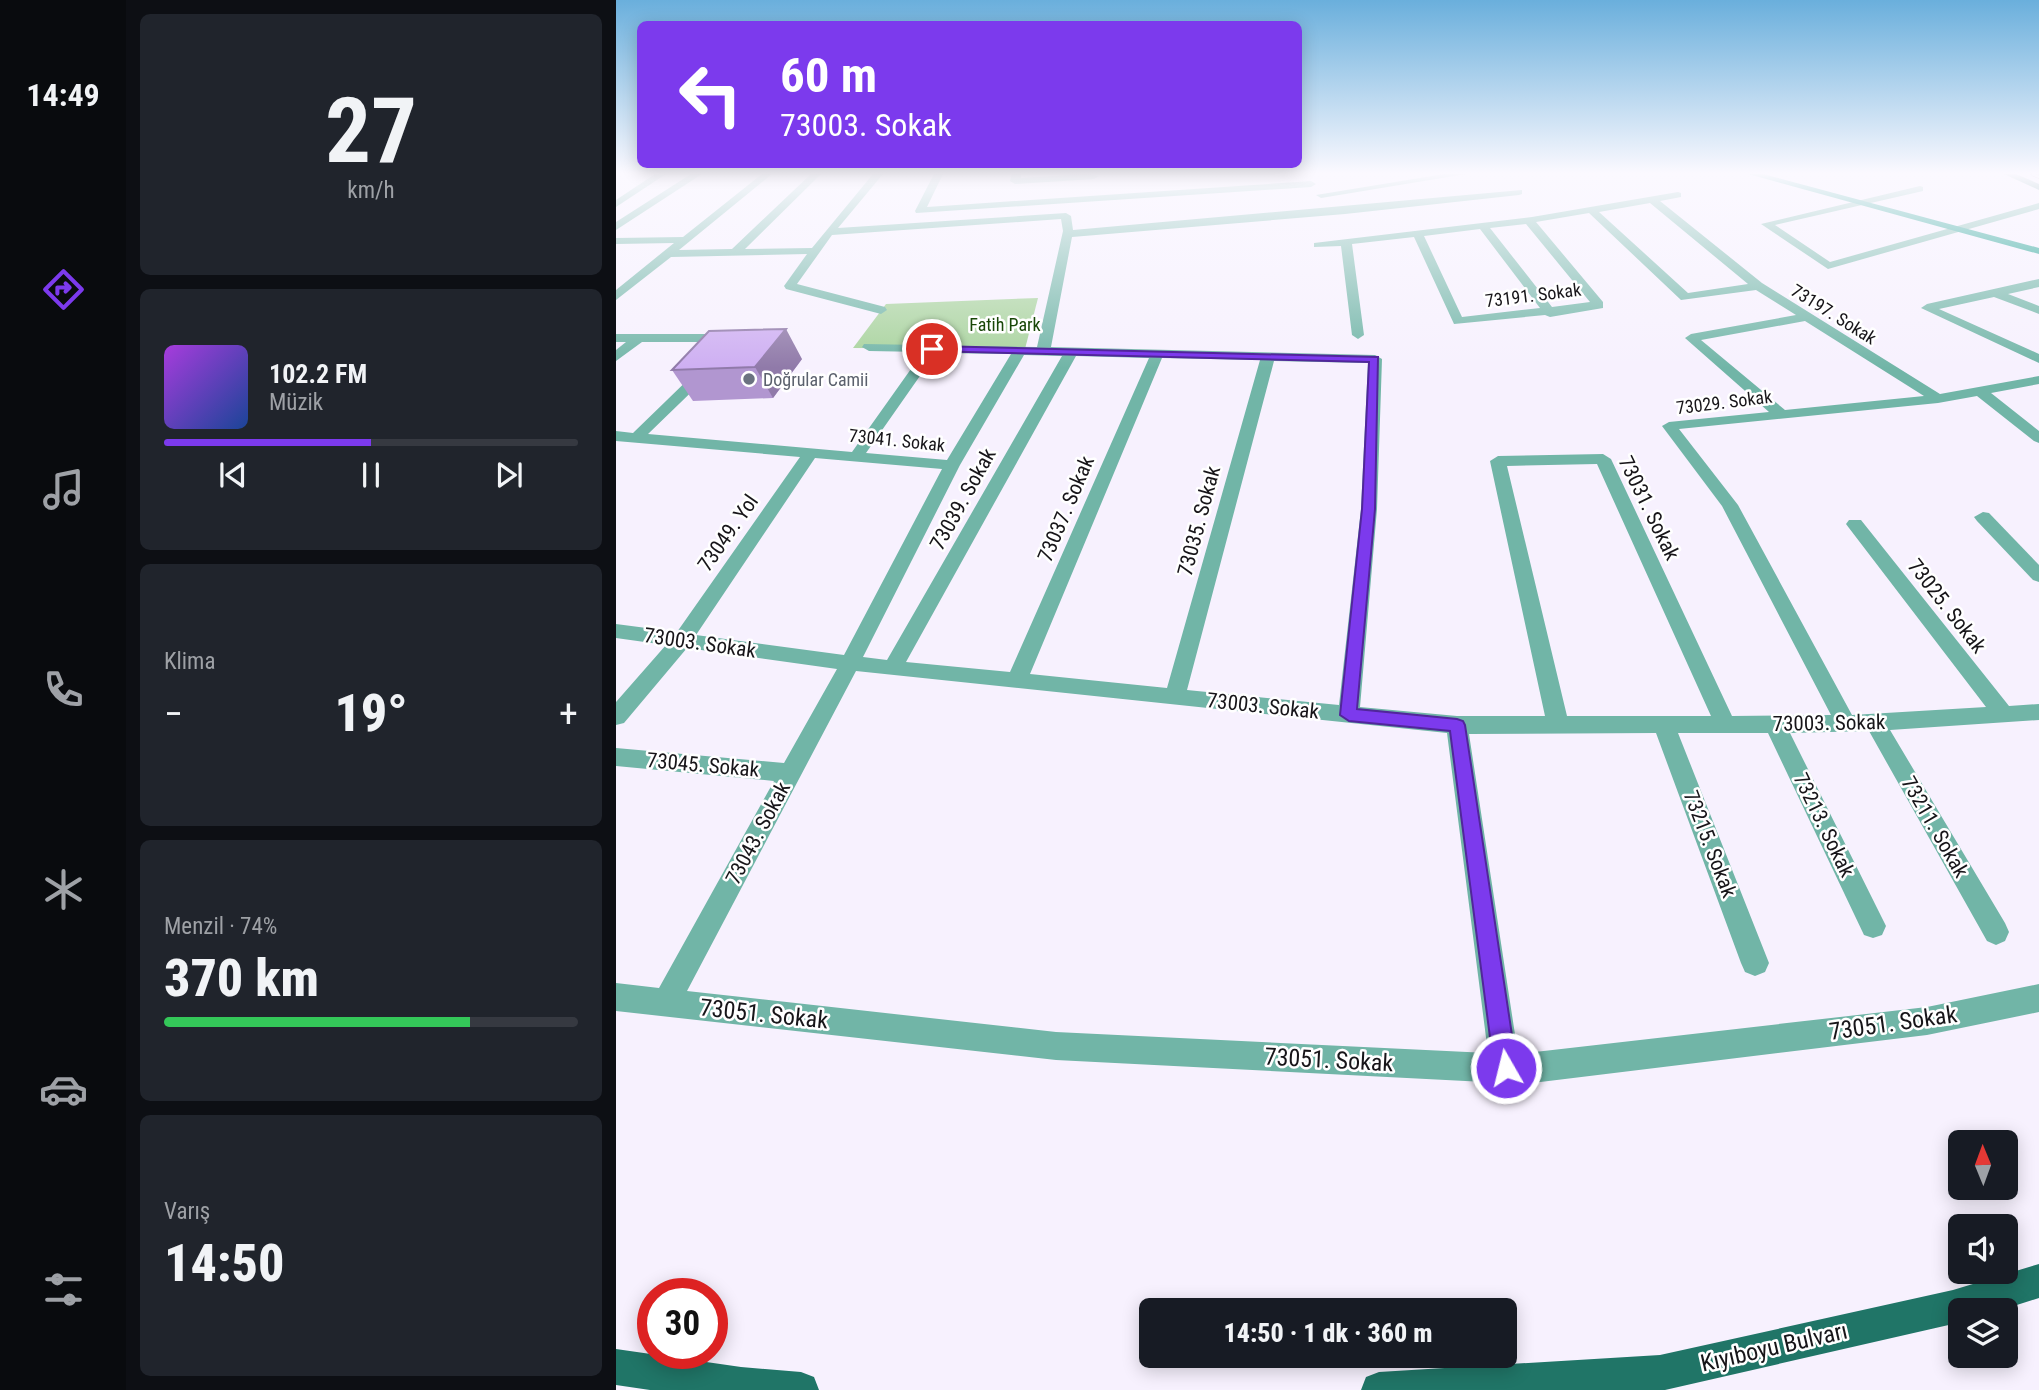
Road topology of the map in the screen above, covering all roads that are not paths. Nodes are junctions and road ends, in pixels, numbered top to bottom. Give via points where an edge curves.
1 (749, 239) edge
2 (824, 239) edge
3 (1066, 239) edge
4 (1364, 239) edge
5 (1420, 239) edge
6 (1490, 239) edge
7 (1544, 239) edge
8 (1622, 239) edge
9 (1699, 239) edge
10 (1788, 239) edge
11 (1918, 239) edge
12 (1994, 239) edge
13 (687, 240) joint
14 (616, 241) edge
15 (1346, 241) junction
16 (1318, 245) dead end
17 (815, 251) junction
18 (2039, 251) edge
19 (735, 253) junction
20 (668, 254) junction
21 (2039, 283) edge
22 (1758, 286) junction
23 (1998, 293) junction
24 (616, 296) edge
25 (881, 310) dead end
26 (2039, 310) edge
27 (1550, 313) junction
28 (1807, 317) junction
29 (1358, 335) dead end
30 (616, 338) edge
31 (639, 338) junction
32 (869, 348) dead end
33 (932, 349) junction
34 (1020, 351) junction
35 (1044, 352) junction
36 (1071, 352) junction
37 (1157, 354) junction
38 (616, 357) edge
39 (1268, 357) junction
40 (2039, 359) edge
41 (2039, 380) edge
42 (1981, 392) junction
43 (1938, 399) junction
44 (1782, 415) junction
45 (616, 436) edge
46 (637, 437) junction
47 (2039, 438) edge
48 (812, 451) junction
49 (857, 455) junction
50 (952, 465) junction
51 (1983, 517) dead end
52 (1854, 524) dead end
53 (2039, 576) edge
54 (616, 631) edge
55 (682, 640) junction
56 (850, 663) junction
57 (893, 668) junction
58 (1017, 681) junction
59 (1175, 697) junction
60 (2039, 712) edge
61 (1349, 715) junction
62 (2004, 715) junction
63 (616, 717) edge
64 (1875, 723) junction
65 (1775, 724) junction
66 (1846, 724) junction
67 (1457, 725) junction
68 (1558, 725) junction
69 (1664, 725) junction
70 (1726, 725) junction
71 (616, 757) edge
72 (790, 773) junction
73 (1873, 926) dead end
74 (1996, 932) dead end
75 (1755, 964) dead end
76 (616, 997) edge
77 (2039, 998) edge
78 (666, 1003) junction
79 (1506, 1068) junction
80 (2039, 1281) edge
81 (616, 1367) edge
82 (801, 1390) edge
83 (1379, 1390) edge

1 - 19 street
2 - 17 street
3 - 35 street
4 - 15 street
5 - 27 street, 73191. Sokak via 1458,321
6 - 27 street
7 - 27 street, 73191. Sokak via 1599,305
8 - 22 street via 1685,297
9 - 22 street, 73197. Sokak
10 - 11 street via 1828,266
12 - 18 main road
13 - 14 street
13 - 20 street
15 - 16 street
15 - 29 street
17 - 19 street
17 - 25 street via 790,286
19 - 20 street
20 - 24 street
21 - 23 street
22 - 28 street, 73197. Sokak
23 - 26 street
23 - 40 street via 1927,308
28 - 43 street, 73197. Sokak
28 - 44 street via 1691,338
30 - 31 street
31 - 38 street
31 - 46 street via 740,338
32 - 33 street
33 - 34 street
33 - 49 street
34 - 35 street
34 - 50 street
35 - 36 street
36 - 37 street
36 - 57 street, 73039. Sokak
37 - 39 street
37 - 58 street, 73037. Sokak
39 - 59 street, 73035. Sokak
39 - 61 street via 1375,359 1369,509
41 - 42 street, 73029. Sokak
42 - 43 street, 73029. Sokak
42 - 47 street
43 - 44 street, 73029. Sokak
44 - 66 street, 73029. Sokak via 1669,426 1730,505
45 - 46 street, 73041. Sokak
46 - 48 street, 73041. Sokak
48 - 49 street, 73041. Sokak
48 - 55 street, 73049. Yol
49 - 50 street, 73041. Sokak
50 - 56 street, 73041. Sokak
51 - 53 street
52 - 62 street, 73025. Sokak
54 - 55 street, 73003. Sokak
55 - 56 street, 73003. Sokak
55 - 63 street, 73049. Yol
56 - 57 street, 73003. Sokak
56 - 72 street, 73043. Sokak
57 - 58 street, 73003. Sokak
58 - 59 street, 73003. Sokak
59 - 61 street, 73003. Sokak
60 - 62 street, 73003. Sokak
61 - 67 street, 73003. Sokak
62 - 64 street, 73003. Sokak
64 - 66 street, 73003. Sokak
64 - 74 street, 73211. Sokak
65 - 66 street, 73003. Sokak
65 - 70 street, 73003. Sokak
65 - 73 street, 73213. Sokak
67 - 68 street, 73003. Sokak
67 - 79 street
68 - 69 street, 73003. Sokak
68 - 70 street, 73031. Sokak via 1498,461 1603,459
69 - 70 street, 73003. Sokak
69 - 75 street, 73215. Sokak
71 - 72 street, 73045. Sokak
72 - 78 street, 73043. Sokak
76 - 78 street, 73051. Sokak
77 - 79 street, 73051. Sokak via 1927,1021
78 - 79 street, 73051. Sokak via 1056,1046
80 - 83 main road, Kıyıboyu Bulvarı via 1953,1307 1660,1373
81 - 82 main road

